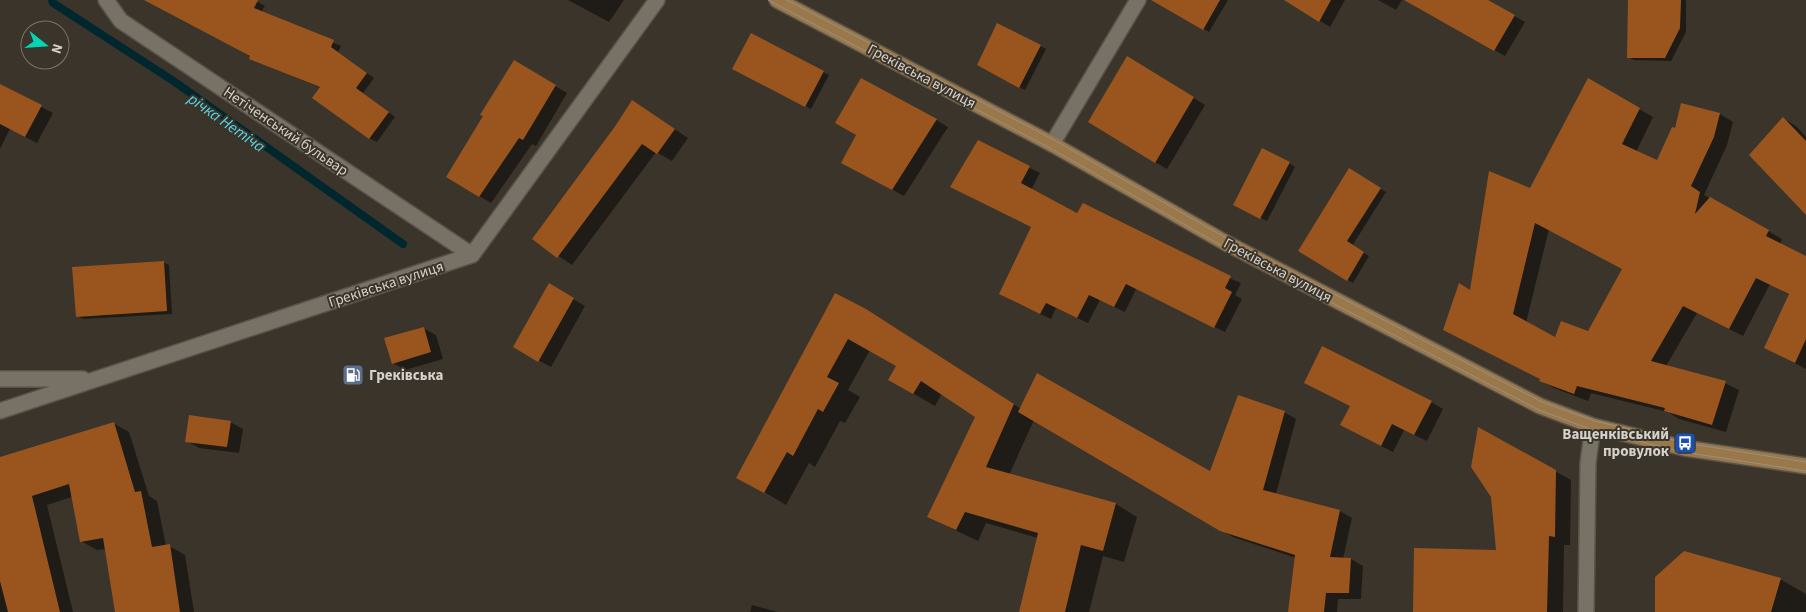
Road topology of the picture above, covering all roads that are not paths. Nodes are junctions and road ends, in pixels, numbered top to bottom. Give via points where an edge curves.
1 (106, 0) edge
2 (658, 0) edge
3 (777, 0) edge
4 (1138, 0) edge
5 (1052, 144) junction
6 (472, 255) junction
7 (0, 379) edge
8 (97, 380) junction
9 (0, 411) edge
10 (1593, 426) junction
11 (1806, 466) edge
12 (1586, 612) edge

1 - 6 street, Нетіченський бульвар via 121,21
2 - 6 street
3 - 5 main road, Греківська вулиця
4 - 5 street
5 - 10 main road, Греківська вулиця via 1259,260 1540,406
6 - 8 street, Греківська вулиця
7 - 8 street
8 - 9 street, Греківська вулиця
10 - 11 main road, Греківська вулиця via 1684,448
10 - 12 street via 1588,462

